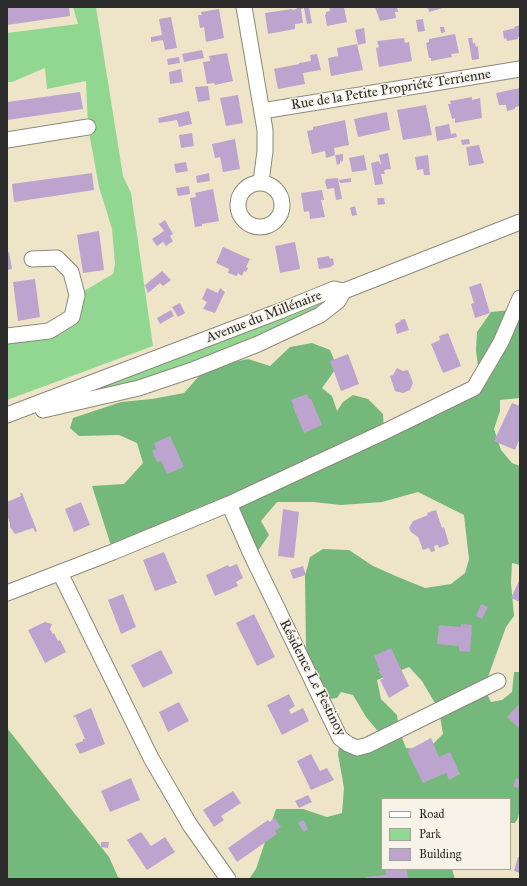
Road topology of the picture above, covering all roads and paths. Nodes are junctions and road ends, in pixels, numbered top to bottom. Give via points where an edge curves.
1 (244, 7) edge
2 (520, 69) edge
3 (262, 112) junction
4 (88, 127) dead end
5 (7, 140) edge
6 (261, 182) dead end
7 (520, 222) edge
8 (32, 258) dead end
9 (344, 291) junction
10 (520, 298) edge
11 (7, 336) edge
12 (7, 415) edge
13 (7, 420) edge
14 (229, 504) junction
15 (60, 573) junction
16 (7, 593) edge
17 (498, 681) dead end
18 (228, 879) edge

1 - 3 street
2 - 3 street, Rue de la Petite Propriété Terrienne
3 - 6 street via 265,151
4 - 5 street
7 - 9 street, Avenue du Millénaire
8 - 11 street via 57,258 71,272 77,295 72,317 49,331
9 - 12 street, Avenue du Millénaire via 334,289
9 - 13 street via 338,300 320,315 195,370 139,388
10 - 14 street via 501,342 474,388
14 - 15 street
14 - 17 street, Résidence Le Festinoy via 340,738 348,744 357,748 368,745
15 - 16 street
15 - 18 street via 152,758 190,825

